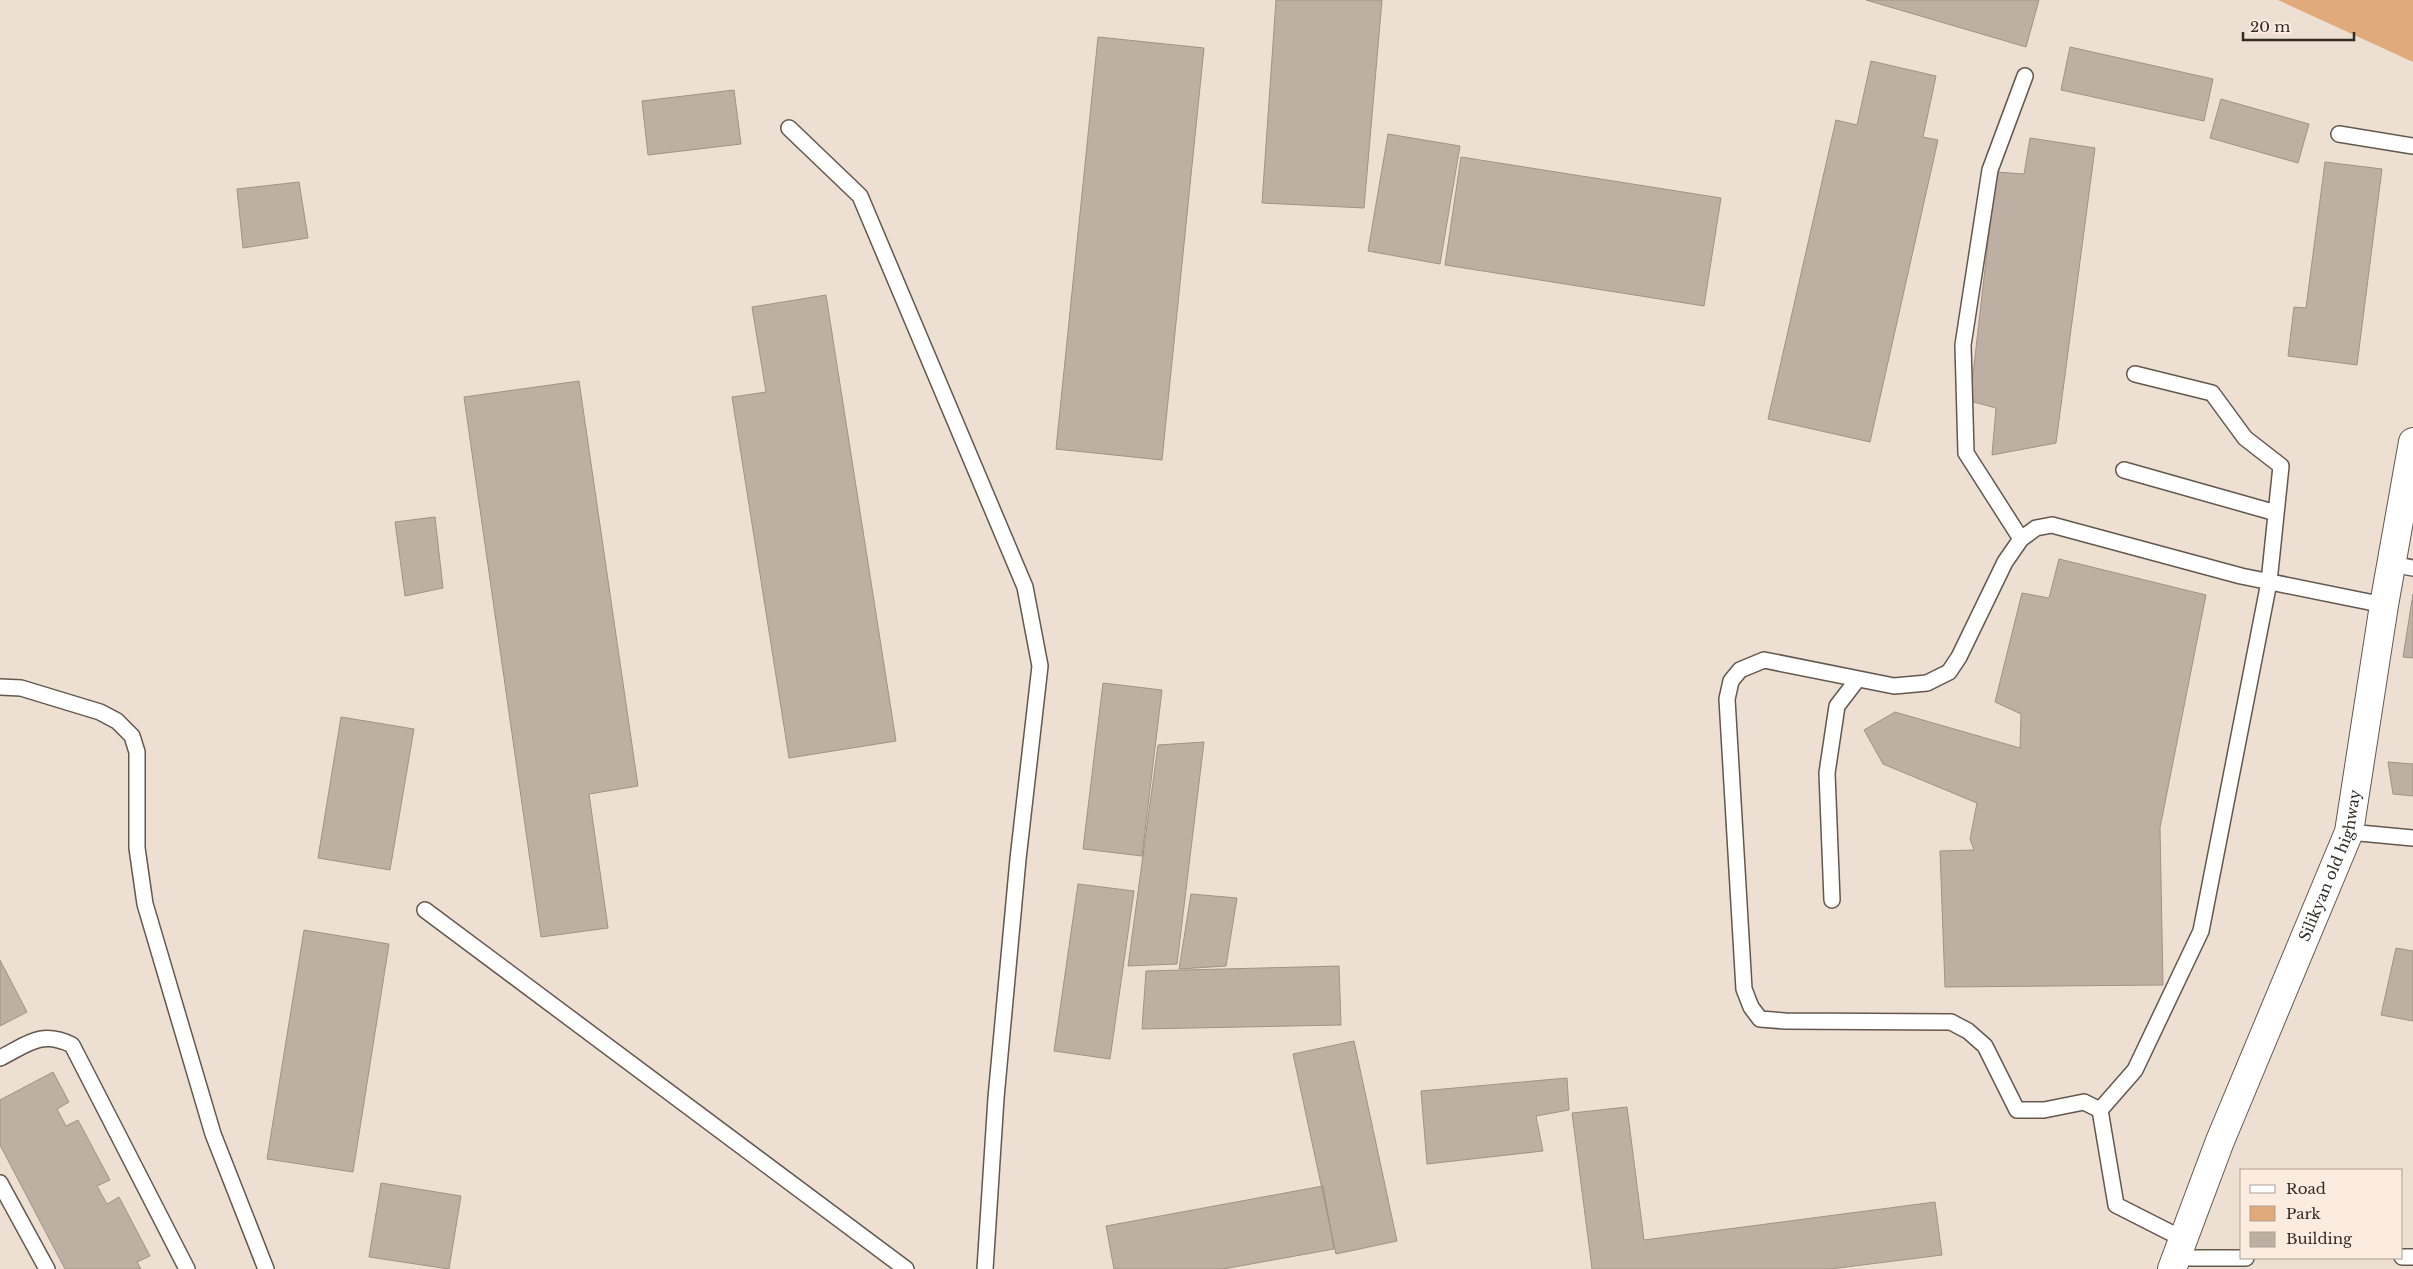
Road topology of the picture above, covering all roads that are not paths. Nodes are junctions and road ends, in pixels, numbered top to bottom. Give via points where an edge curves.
1 (2025, 76) dead end
2 (788, 128) dead end
3 (2339, 134) dead end
4 (2413, 146) edge
5 (2135, 374) dead end
6 (2413, 442) edge
7 (2124, 470) dead end
8 (2276, 513) junction
9 (2020, 539) junction
10 (2402, 566) edge
11 (2269, 582) junction
12 (2384, 605) junction
13 (1857, 680) junction
14 (0, 687) edge
15 (2349, 832) junction
16 (2413, 838) edge
17 (1832, 900) dead end
18 (425, 910) dead end
19 (0, 1058) edge
20 (2100, 1110) junction
21 (0, 1183) edge
22 (2177, 1255) edge
23 (2240, 1258) edge
24 (47, 1269) edge
25 (186, 1269) edge
26 (266, 1269) edge
27 (906, 1269) edge
28 (985, 1269) edge

1 - 9 lane via 1990,170 1963,344 1966,453
2 - 28 lane via 860,196 1025,587 1040,666 996,1098
3 - 4 lane
5 - 8 lane via 2212,393 2245,438 2281,466
6 - 10 street, Silikyan old highway
7 - 8 lane
8 - 11 lane
9 - 11 lane via 2036,528 2052,525
9 - 13 lane via 1949,672 1927,683 1894,686
10 - 12 street, Silikyan old highway
11 - 12 lane
11 - 20 lane via 2201,931 2136,1070
12 - 15 street, Silikyan old highway
13 - 17 lane via 1837,706 1827,773
13 - 20 lane via 1764,660 1740,670 1731,681 1727,699 1743,980 1751,1007 1760,1019 1785,1021 1951,1022 1985,1046 2017,1110 2044,1110 2084,1102
14 - 26 lane via 21,688 100,712 117,721 132,736 137,752 137,848 145,904 213,1134
15 - 16 lane
15 - 22 street, Silikyan old highway via 2220,1141
18 - 27 lane
19 - 25 lane via 39,1039 56,1037 72,1045
20 - 22 lane via 2116,1204
21 - 24 lane
22 - 23 lane

